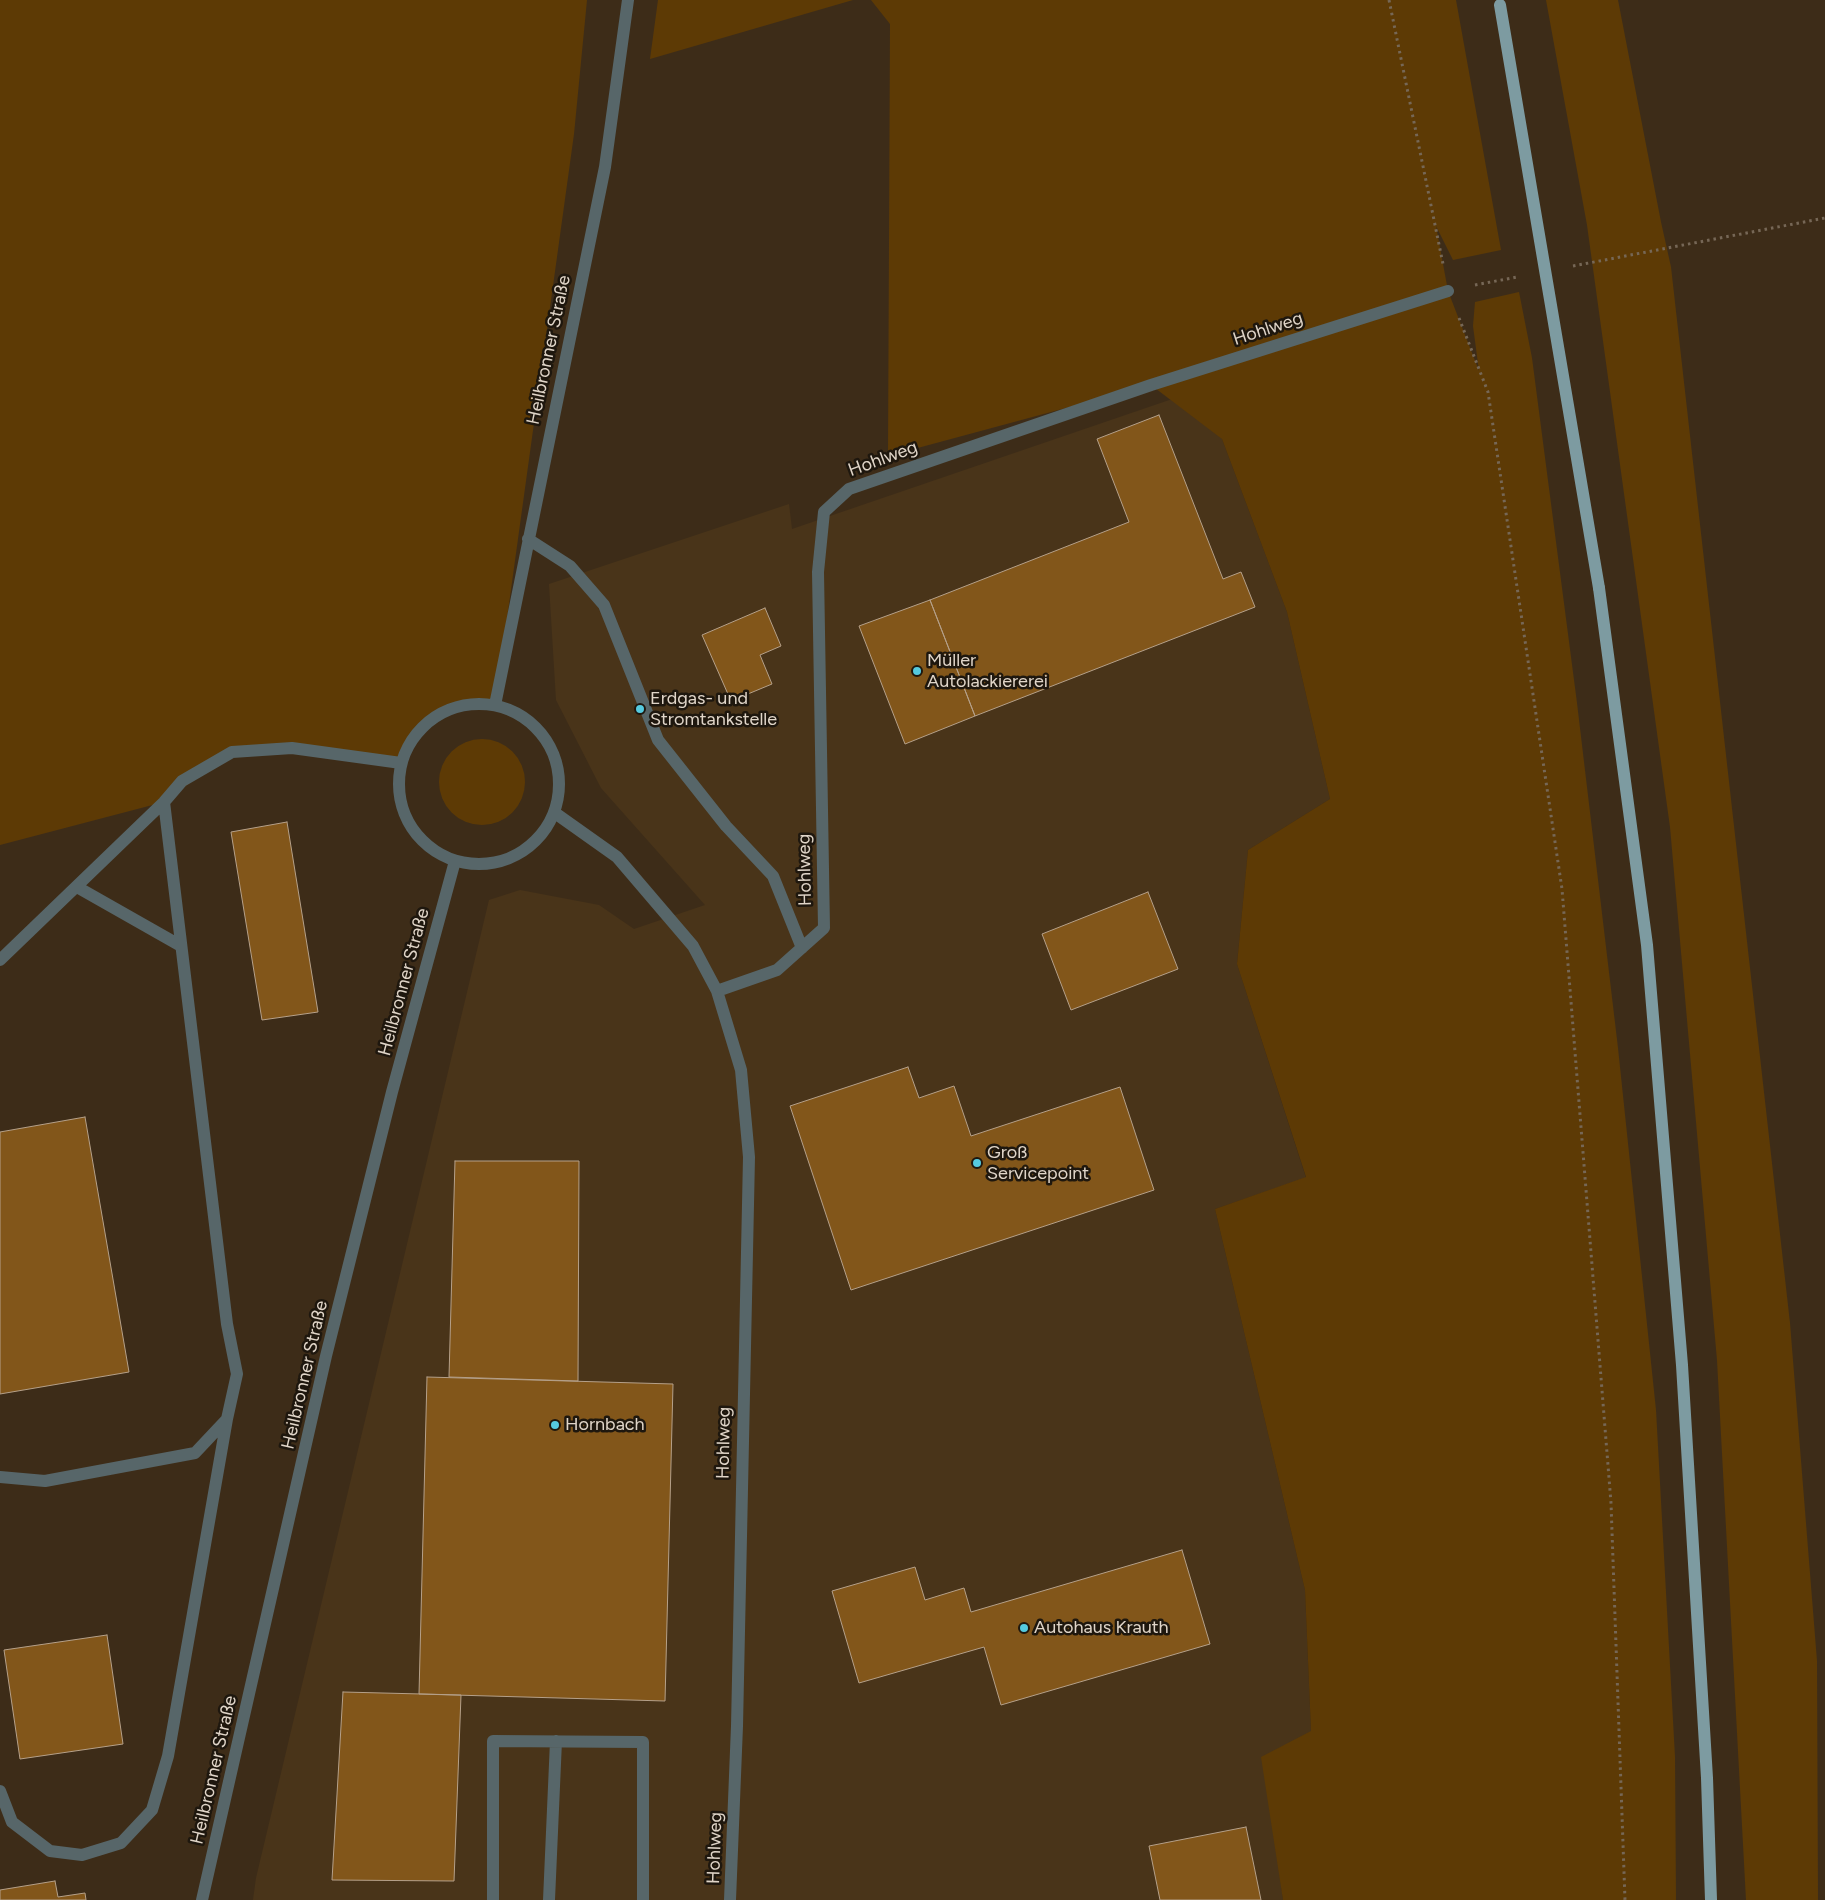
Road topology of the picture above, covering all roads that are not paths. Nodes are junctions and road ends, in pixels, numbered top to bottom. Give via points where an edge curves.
1 (628, 0) edge
2 (1499, 2) edge
3 (1448, 291) road end
4 (528, 539) junction
5 (495, 705) junction
6 (401, 763) junction
7 (164, 802) junction
8 (554, 813) junction
9 (455, 861) junction
10 (76, 887) junction
11 (182, 946) junction
12 (802, 948) junction
13 (0, 960) edge
14 (717, 991) junction
15 (227, 1419) junction
16 (0, 1477) edge
17 (556, 1741) junction
18 (0, 1790) edge
19 (202, 1900) edge
20 (493, 1900) edge
21 (549, 1900) edge
22 (643, 1900) edge
23 (730, 1900) edge
24 (1711, 1900) edge

1 - 4 street, Heilbronner Straße via 605,167
2 - 24 main road, bridge via 1599,588 1648,965 1682,1365
3 - 12 street, Hohlweg via 1151,384 849,489 824,512 818,572 824,928
4 - 5 street, Heilbronner Straße
4 - 12 street via 570,566 604,605 658,740 726,826 773,876
5 - 6 street via 471,703 448,709 427,722 411,740
5 - 8 street via 522,716 542,734 556,758 560,786
6 - 7 street via 292,748 232,752 182,781
6 - 9 street via 398,787 402,811 415,833 432,850
7 - 10 street
7 - 11 street
8 - 9 street via 543,834 518,855 503,862 478,865
8 - 14 street, Hohlweg via 617,857 693,946
9 - 19 street, Heilbronner Straße via 392,1092 326,1356
10 - 11 street
10 - 13 street
11 - 15 street via 227,1324 237,1374
12 - 14 street, Hohlweg via 777,970
14 - 23 street, Hohlweg via 741,1070 749,1157
15 - 16 street via 195,1453 45,1481
15 - 18 street via 168,1756 152,1810 121,1843 82,1855 50,1851 12,1822
17 - 20 street via 493,1741
17 - 21 street
17 - 22 street via 643,1742

